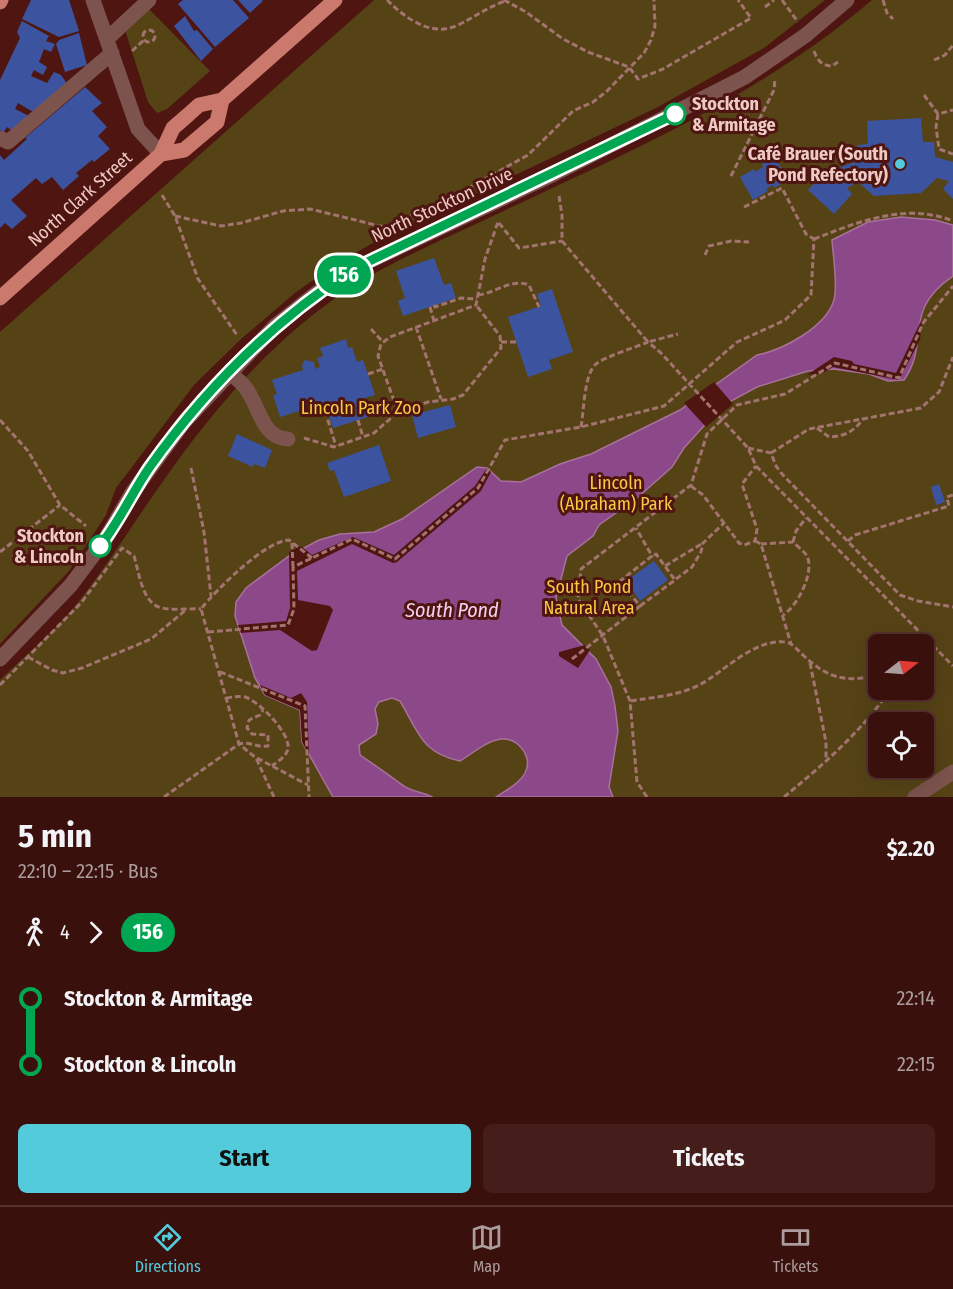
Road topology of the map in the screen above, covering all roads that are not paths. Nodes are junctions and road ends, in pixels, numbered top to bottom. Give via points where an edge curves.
1 (93, 0) edge
2 (148, 0) edge
3 (335, 0) edge
4 (847, 0) edge
5 (109, 46) junction
6 (222, 100) junction
7 (0, 138) edge
8 (161, 154) junction
9 (0, 298) edge
10 (230, 373) junction
11 (288, 439) road end
12 (0, 658) edge
13 (953, 772) edge
14 (915, 797) edge

1 - 5 street
2 - 5 street
3 - 6 main road, North Clark Street
4 - 10 street, North Stockton Drive via 806,35 735,82 561,171 355,268 276,325
5 - 7 street via 8,142
5 - 8 street via 138,129
6 - 8 main road, North Clark Street via 199,105 173,128
6 - 8 main road, North Clark Street via 217,122 184,150
8 - 9 main road, North Clark Street
10 - 11 street via 247,389 267,429 280,439
10 - 12 street, North Stockton Drive via 177,431 71,585
13 - 14 street

